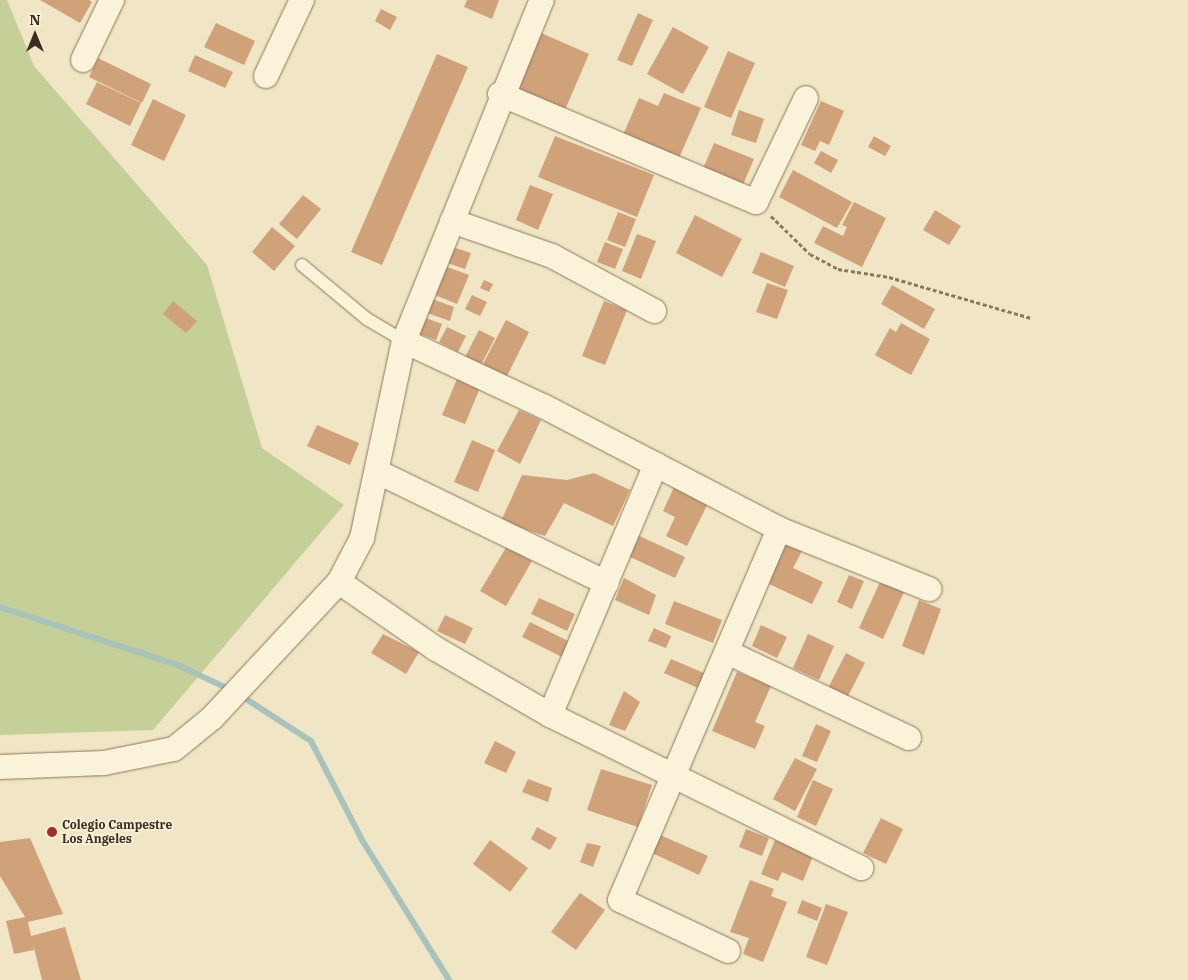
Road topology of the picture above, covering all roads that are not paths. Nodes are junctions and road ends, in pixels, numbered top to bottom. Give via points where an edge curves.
1 (112, 0) edge
2 (302, 0) edge
3 (542, 0) edge
4 (83, 60) dead end
5 (266, 76) dead end
6 (500, 94) junction
7 (806, 98) dead end
8 (452, 221) junction
9 (302, 265) dead end
10 (654, 311) dead end
11 (404, 341) junction
12 (656, 464) junction
13 (380, 473) junction
14 (779, 529) junction
15 (339, 582) junction
16 (607, 583) junction
17 (929, 588) dead end
18 (729, 653) junction
19 (550, 715) junction
20 (909, 738) dead end
21 (0, 767) edge
22 (674, 775) junction
23 (861, 868) dead end
24 (728, 951) dead end

1 - 4 street
2 - 5 street
3 - 6 street
6 - 7 street via 756,202
6 - 8 street
8 - 10 street via 552,256
8 - 11 street
9 - 11 lane via 367,319
11 - 12 street
11 - 13 street via 382,436
12 - 14 street
12 - 16 street
13 - 15 street via 362,538
13 - 16 street
14 - 17 street
14 - 18 street
15 - 19 street via 436,649
15 - 21 street via 212,718 174,749 104,763
16 - 19 street
18 - 20 street
18 - 22 street
19 - 22 street
22 - 23 street
22 - 24 street via 620,900

